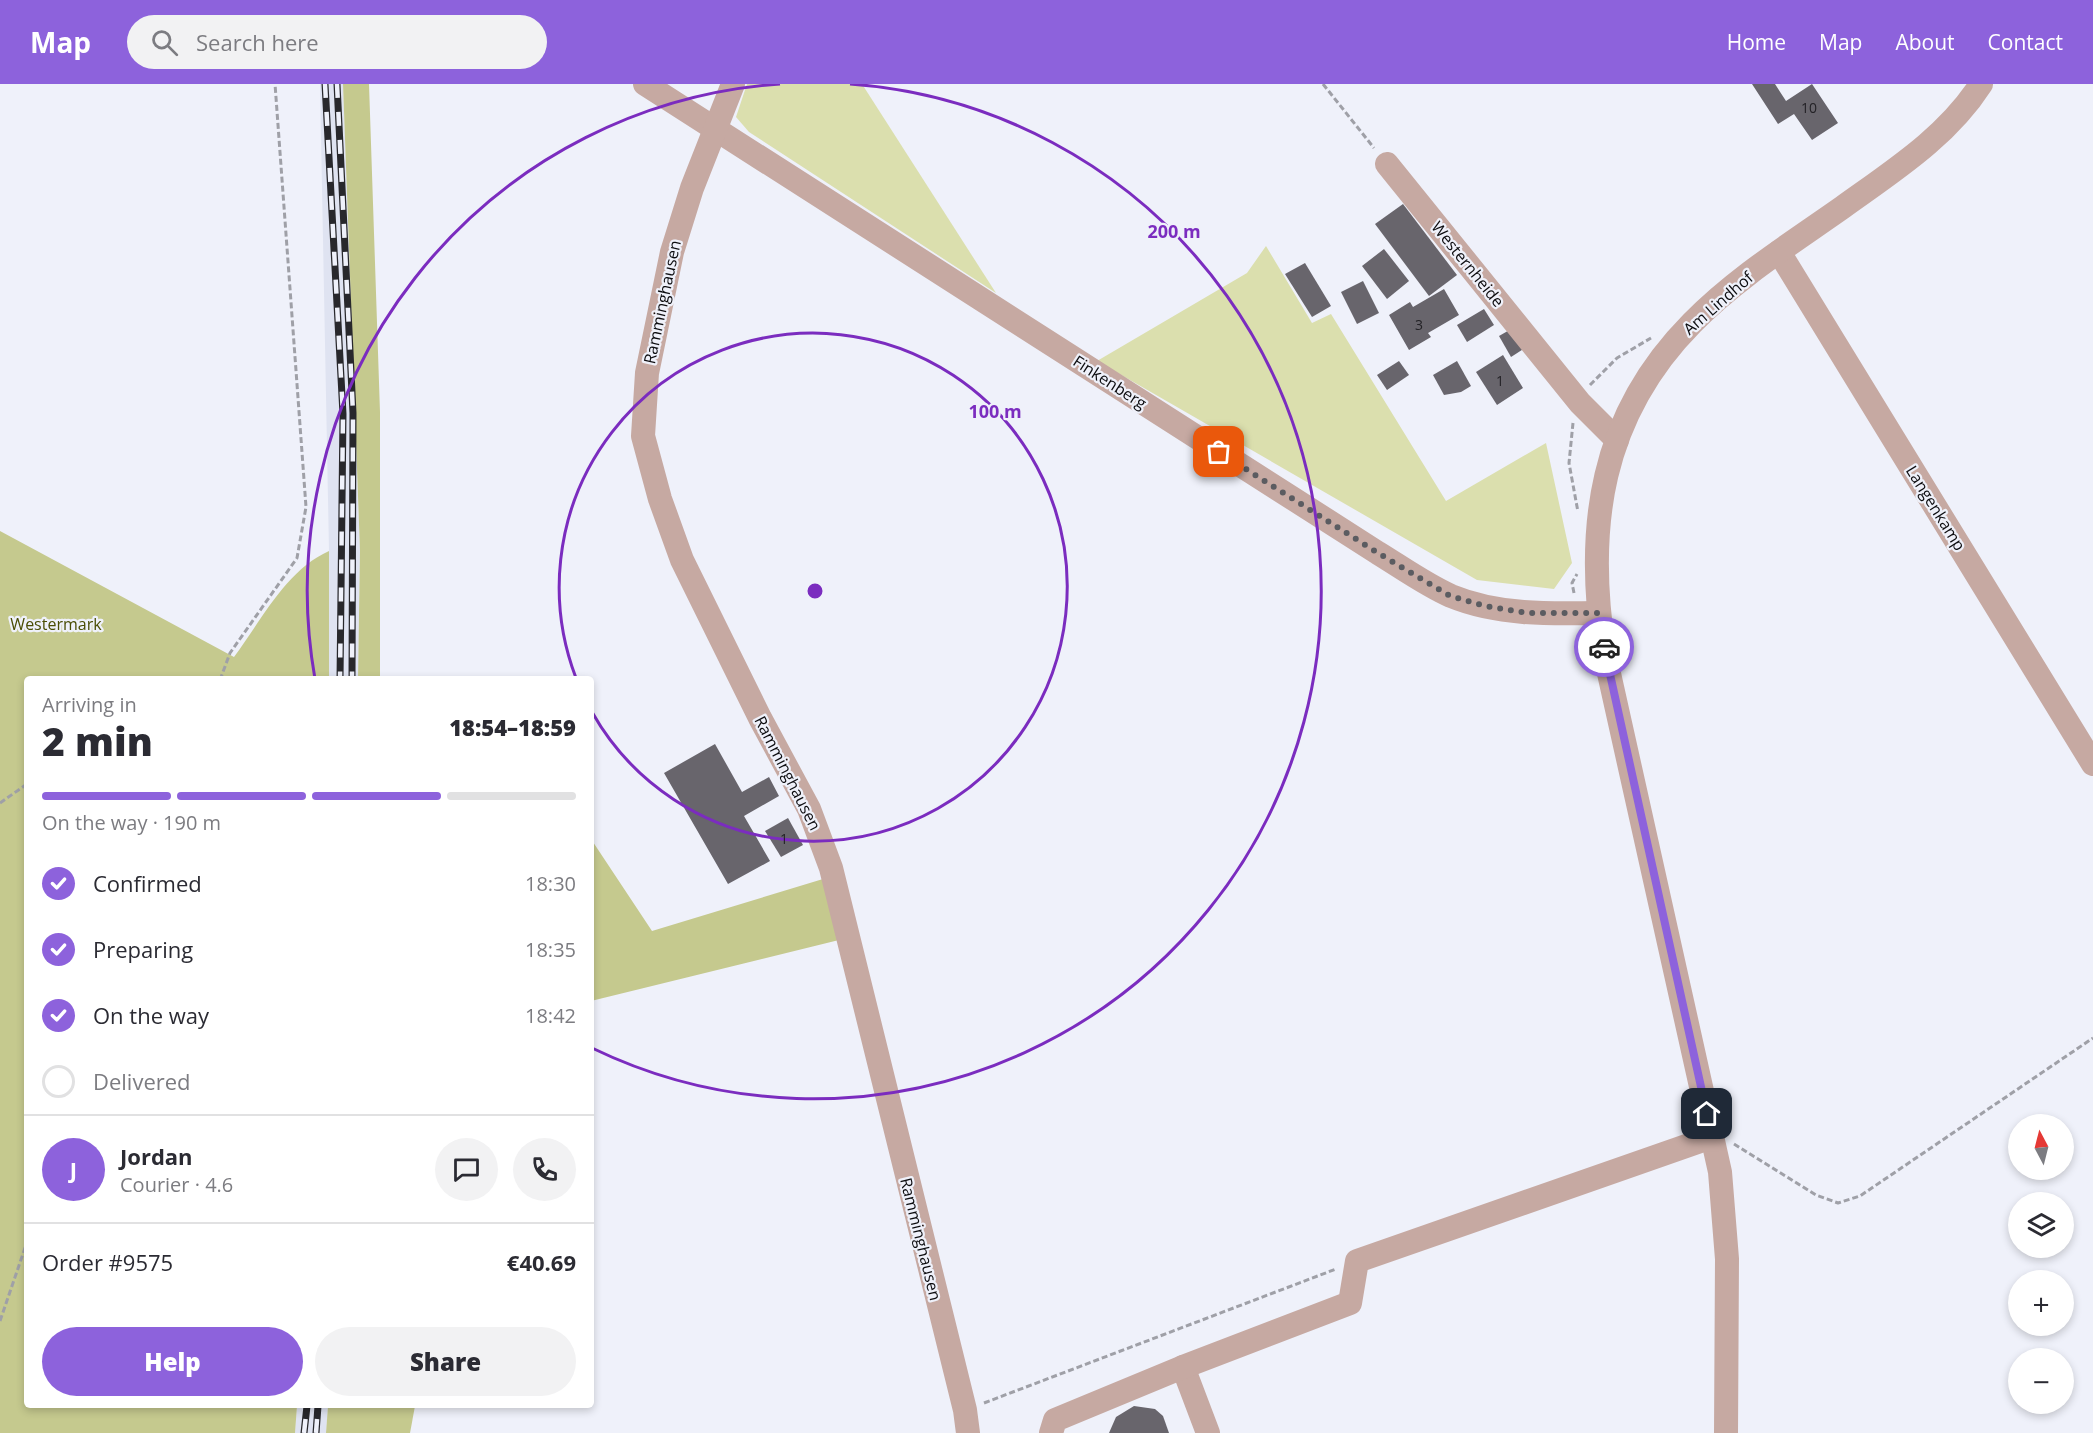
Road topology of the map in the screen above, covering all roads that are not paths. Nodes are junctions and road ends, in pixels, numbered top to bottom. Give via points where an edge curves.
1 (645, 84) edge
2 (734, 84) edge
3 (1980, 84) edge
4 (715, 128) junction
5 (1387, 164) road end
6 (1779, 252) junction
7 (1617, 440) junction
8 (1598, 613) junction
9 (2093, 764) edge
10 (1712, 1137) junction
11 (1183, 1367) junction
12 (966, 1421) edge
13 (1051, 1433) edge
14 (1208, 1433) edge
15 (1726, 1433) edge

1 - 4 street, Finkenberg
2 - 4 street, Ramminghausen
3 - 6 street, Am Lindhof via 1935,138
4 - 8 street, Finkenberg via 1450,596 1527,613
4 - 12 street, Ramminghausen via 672,252 646,373 643,436 682,560 809,809 831,868
5 - 7 street, Westernheide via 1580,404
6 - 7 street, Am Lindhof via 1693,322 1668,350 1648,378
6 - 9 street, Langenkamp
7 - 8 street, Am Lindhof via 1602,488 1596,530
8 - 10 street, Am Lindhof
10 - 11 street via 1357,1261 1350,1303
10 - 15 street, Am Lindhof via 1720,1172 1727,1259
11 - 13 street via 1055,1420
11 - 14 street

